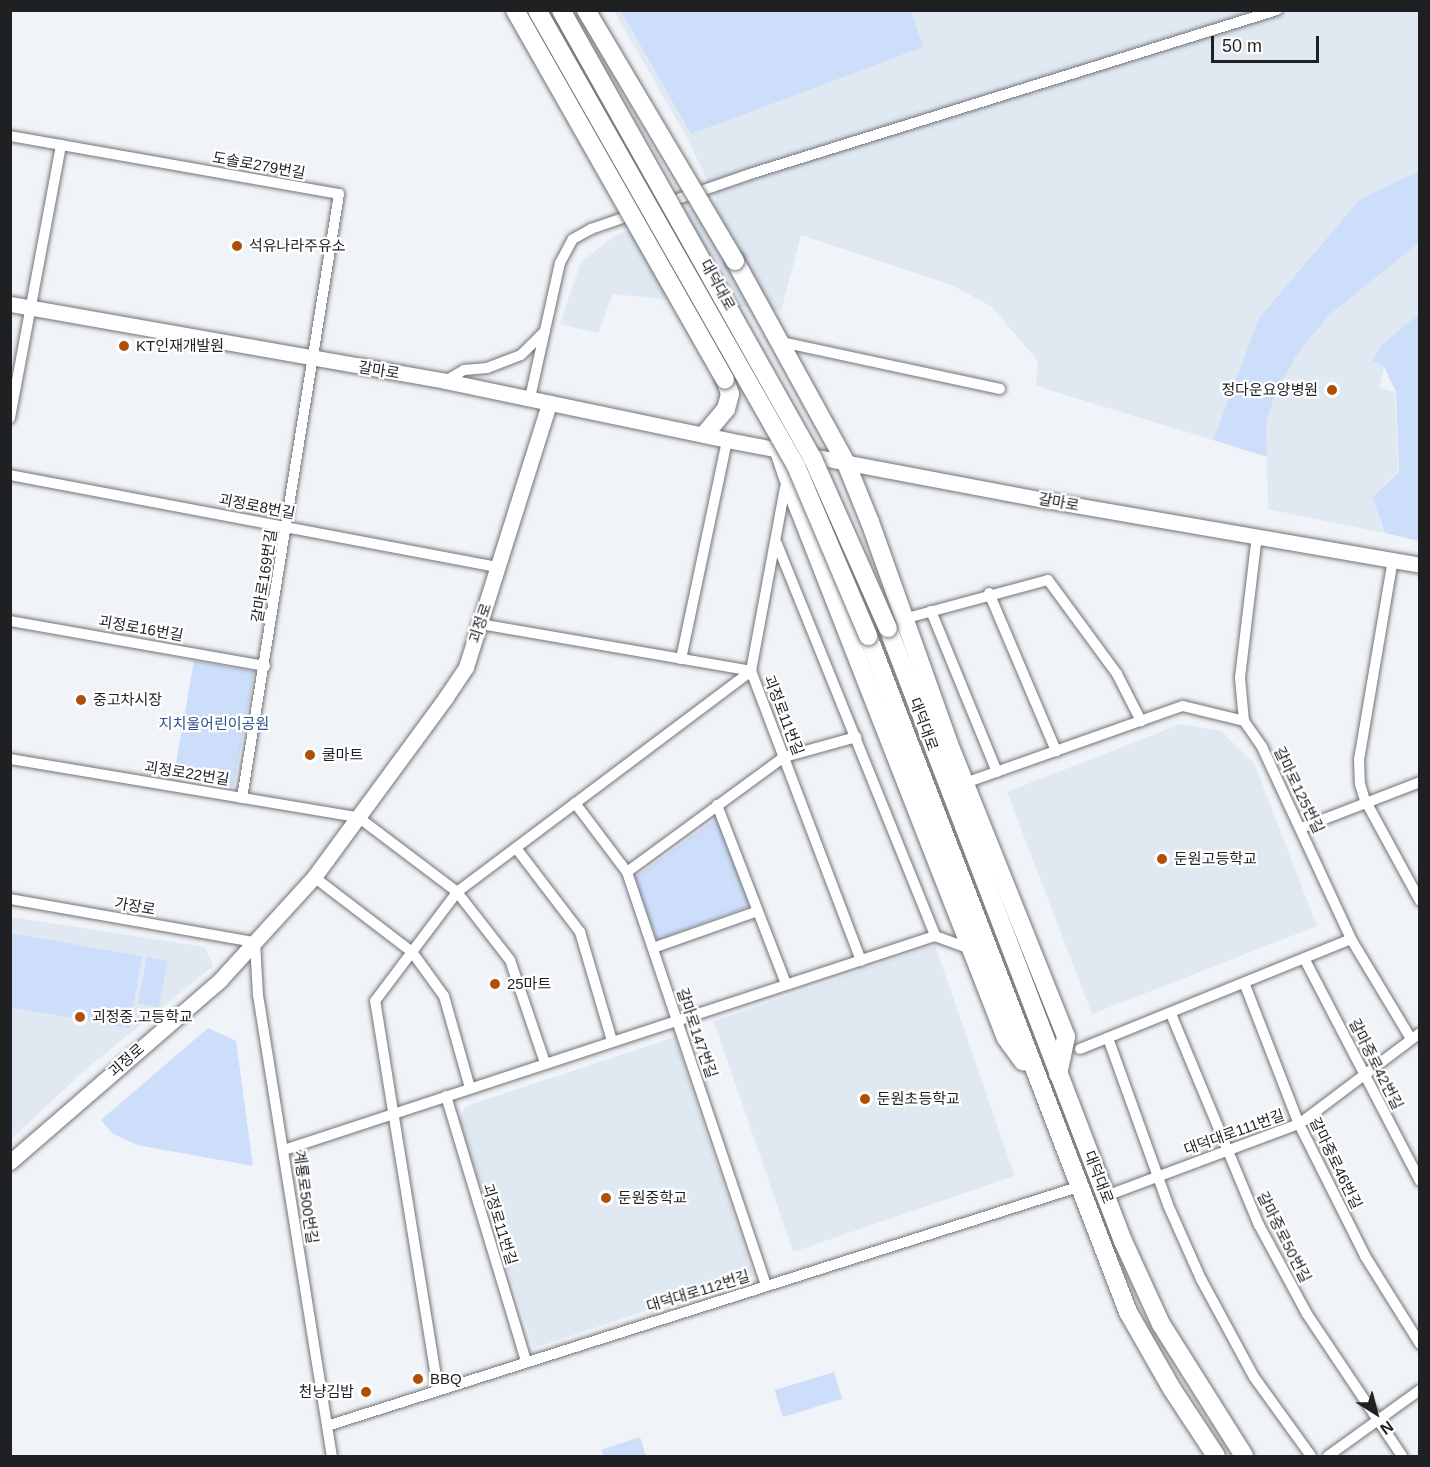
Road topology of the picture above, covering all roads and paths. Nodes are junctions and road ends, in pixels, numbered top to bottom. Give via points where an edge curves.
1 (514, 10) edge
2 (537, 10) edge
3 (561, 10) edge
4 (586, 10) edge
5 (1277, 10) edge
6 (10, 136) edge
7 (61, 145) junction
8 (10, 304) edge
9 (29, 307) junction
10 (545, 331) junction
11 (781, 342) junction
12 (312, 359) junction
13 (445, 381) junction
14 (1000, 389) dead end
15 (530, 398) junction
16 (549, 403) junction
17 (10, 418) edge
18 (705, 434) junction
19 (727, 440) junction
20 (778, 448) junction
21 (846, 463) junction
22 (10, 475) edge
23 (785, 488) dead end
24 (288, 527) junction
25 (1257, 535) junction
26 (777, 543) junction
27 (1393, 559) junction
28 (1419, 565) edge
29 (497, 567) junction
30 (989, 593) junction
31 (931, 611) junction
32 (907, 618) junction
33 (10, 621) edge
34 (480, 624) junction
35 (681, 659) junction
36 (265, 666) junction
37 (751, 671) junction
38 (1141, 721) junction
39 (1244, 721) junction
40 (856, 737) junction
41 (1056, 751) junction
42 (784, 757) junction
43 (10, 759) edge
44 (997, 772) junction
45 (1419, 782) edge
46 (965, 783) junction
47 (242, 798) junction
48 (1365, 801) junction
49 (575, 803) junction
50 (717, 805) junction
51 (358, 817) junction
52 (1301, 828) junction
53 (516, 848) junction
54 (627, 872) junction
55 (314, 878) junction
56 (457, 892) junction
57 (10, 899) edge
58 (992, 900) junction
59 (1419, 901) edge
60 (758, 911) junction
61 (935, 936) junction
62 (1350, 939) junction
63 (255, 942) junction
64 (1030, 945) junction
65 (653, 948) junction
66 (971, 949) junction
67 (412, 952) junction
68 (1305, 960) junction
69 (861, 961) junction
70 (786, 984) junction
71 (1245, 985) junction
72 (1171, 1014) junction
73 (677, 1020) junction
74 (1415, 1036) edge
75 (1108, 1038) junction
76 (612, 1041) junction
77 (1080, 1049) dead end
78 (545, 1063) junction
79 (1058, 1074) junction
80 (1364, 1074) junction
81 (1036, 1079) junction
82 (470, 1088) junction
83 (446, 1096) junction
84 (393, 1113) junction
85 (1299, 1124) junction
86 (284, 1150) junction
87 (1226, 1151) junction
88 (10, 1162) edge
89 (1159, 1174) junction
90 (1419, 1181) edge
91 (1078, 1187) junction
92 (1106, 1196) junction
93 (766, 1285) junction
94 (1419, 1344) edge
95 (526, 1361) junction
96 (438, 1389) junction
97 (1419, 1390) edge
98 (1376, 1421) junction
99 (327, 1426) junction
100 (333, 1456) edge
101 (1216, 1456) edge
102 (1244, 1456) edge
103 (1311, 1456) edge
104 (1328, 1456) edge
105 (1402, 1456) edge

1 - 18 main road, bridge via 725,379 730,394 726,409
2 - 81 main road, 대덕대로, bridge via 796,466 868,636
3 - 58 main road, 대덕대로, bridge via 813,459 888,628
4 - 11 main road, bridge
5 - 10 street via 613,219 573,239 560,263
6 - 7 street, 도솔로279번길
7 - 9 street
7 - 12 street, 도솔로279번길 via 339,194
8 - 9 main road, 갈마로
9 - 12 main road, 갈마로
9 - 17 street
10 - 13 street via 521,355 487,368 464,370
10 - 15 street
11 - 14 street
11 - 21 main road
12 - 13 main road, 갈마로
12 - 24 street, 갈마로169번길
13 - 15 main road, 갈마로
15 - 16 main road, 갈마로
16 - 18 main road, 갈마로
16 - 29 main road, 괴정로
18 - 19 main road, 갈마로
19 - 20 main road, 갈마로
19 - 35 street
20 - 21 main road, 갈마로
20 - 66 main road
21 - 25 main road, 갈마로
21 - 32 main road
22 - 24 street, 괴정로8번길
23 - 26 street
24 - 29 street, 괴정로8번길
24 - 36 street, 갈마로169번길
25 - 27 main road, 갈마로
25 - 39 street, 갈마로125번길 via 1239,678
26 - 37 street
26 - 40 street
27 - 28 main road, 갈마로
27 - 48 street via 1359,759
29 - 34 main road, 괴정로
30 - 31 street
30 - 38 street via 1048,580 1117,674
30 - 41 street
31 - 32 street
31 - 44 street
32 - 46 main road
33 - 36 street, 괴정로16번길
34 - 35 street, 괴정로11번길
34 - 51 main road, 괴정로 via 466,667
35 - 37 street, 괴정로11번길
36 - 47 street, 갈마로169번길
37 - 42 street, 괴정로11번길
37 - 49 street
38 - 39 street via 1183,706
38 - 41 street
39 - 52 street, 갈마로125번길 via 1262,747
40 - 42 street
40 - 61 street
41 - 44 street
42 - 50 street
42 - 69 street, 괴정로11번길
43 - 47 street, 괴정로22번길
44 - 46 street
45 - 48 street
46 - 64 main road
47 - 51 street, 괴정로22번길
48 - 52 street
48 - 59 street
49 - 53 street
49 - 54 street, 갈마로147번길
50 - 54 street
50 - 60 street
51 - 55 main road, 괴정로
51 - 56 street
52 - 62 street, 갈마로125번길
53 - 56 street
53 - 76 street via 580,932
54 - 65 street, 갈마로147번길
55 - 63 main road, 괴정로
55 - 67 street
56 - 67 street
56 - 78 street via 510,960
57 - 63 street, 가장로
58 - 64 main road
58 - 79 main road, 대덕대로
60 - 65 street
60 - 70 street
61 - 66 street
61 - 69 street
62 - 68 street
62 - 74 street, 갈마로125번길
63 - 86 street, 계룡로500번길 via 258,995
63 - 88 main road, 괴정로 via 220,980
64 - 79 main road via 1066,1036
65 - 73 street, 갈마로147번길
66 - 81 main road via 1006,1038
67 - 82 street via 444,996
67 - 84 street via 375,1001
68 - 71 street
68 - 80 street, 갈마중로42번길
69 - 70 street
70 - 73 street
71 - 72 street
71 - 85 street, 갈마중로46번길
72 - 75 street
72 - 87 street, 갈마중로50번길
73 - 76 street
73 - 93 street, 갈마로147번길
74 - 80 street, 대덕대로111번길
75 - 77 street
75 - 89 street
76 - 78 street
78 - 82 street
79 - 92 main road, 대덕대로
80 - 85 street, 대덕대로111번길
80 - 90 street, 갈마중로42번길
81 - 91 main road, 대덕대로
82 - 83 street
83 - 84 street
83 - 95 street, 괴정로11번길
84 - 86 street
84 - 96 street
85 - 87 street, 대덕대로111번길
85 - 94 street, 갈마중로46번길 via 1365,1256
86 - 99 street, 계룡로500번길
87 - 89 street, 대덕대로111번길
87 - 98 street, 갈마중로50번길 via 1259,1225 1307,1314
89 - 92 street, 대덕대로111번길
89 - 103 street via 1168,1205 1228,1329 1254,1377
91 - 93 street, 대덕대로112번길
91 - 101 main road, 대덕대로 via 1128,1312
92 - 102 main road, 대덕대로 via 1161,1323
93 - 95 street, 대덕대로112번길
95 - 96 street, 대덕대로112번길
96 - 99 street, 대덕대로112번길
97 - 98 street
98 - 104 street
98 - 105 street, 갈마중로50번길
99 - 100 street, 계룡로500번길

